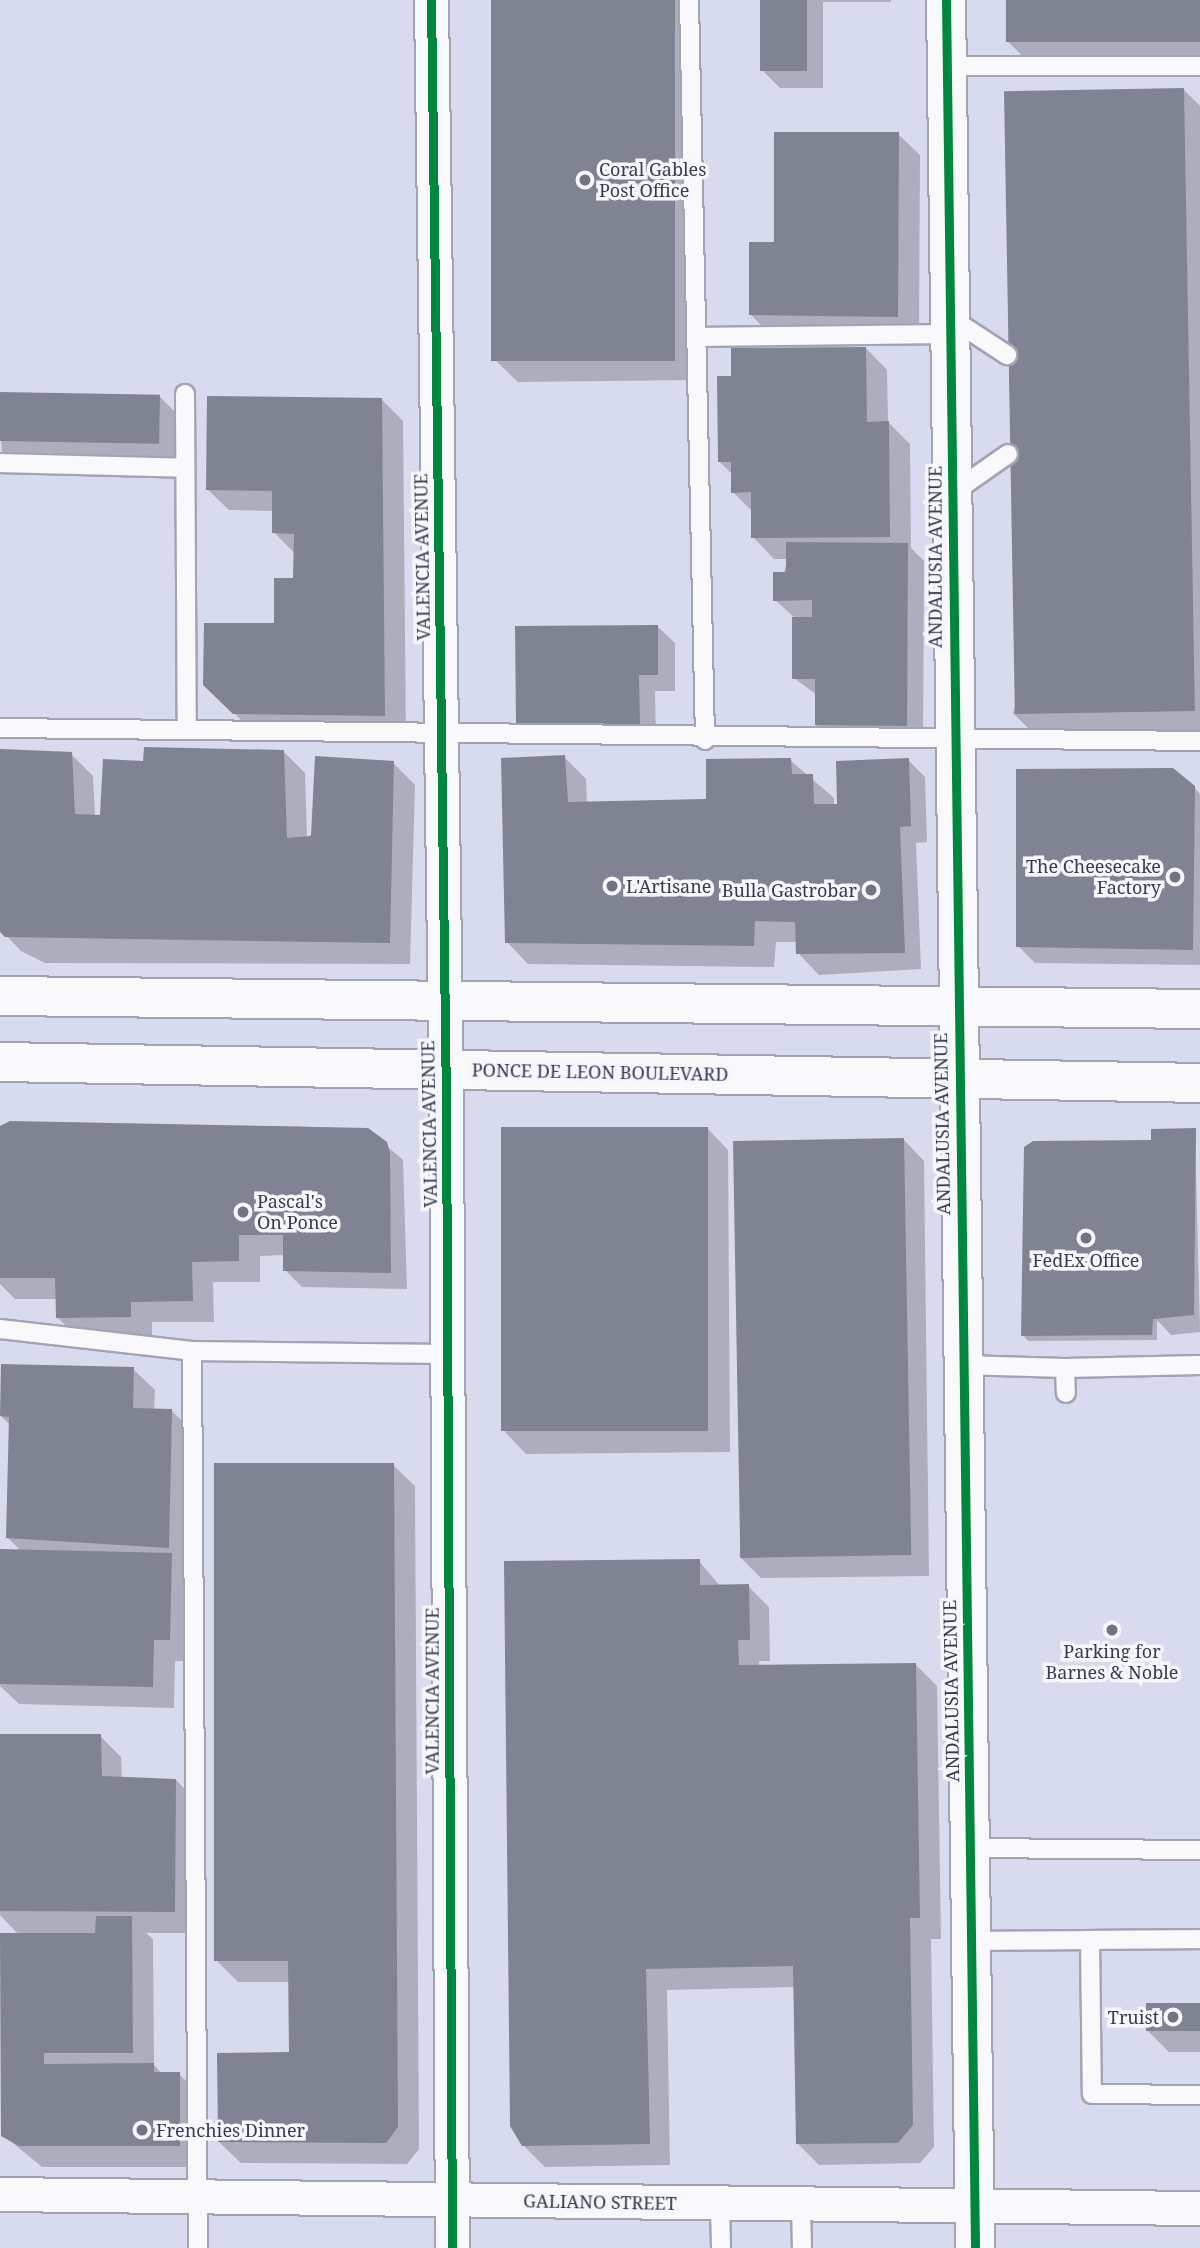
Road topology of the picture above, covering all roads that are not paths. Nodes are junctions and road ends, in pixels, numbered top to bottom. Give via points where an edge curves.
1 (430, 0) edge
2 (690, 0) edge
3 (946, 0) edge
4 (947, 66) junction
5 (1200, 66) edge
6 (949, 325) junction
7 (696, 337) junction
8 (1007, 355) dead end
9 (185, 394) dead end
10 (1008, 454) dead end
11 (0, 463) edge
12 (186, 468) junction
13 (951, 495) junction
14 (0, 728) edge
15 (187, 730) junction
16 (440, 736) junction
17 (705, 740) junction
18 (952, 741) junction
19 (1200, 741) edge
20 (0, 996) edge
21 (443, 1004) junction
22 (956, 1006) junction
23 (1200, 1010) edge
24 (0, 1062) edge
25 (444, 1071) junction
26 (957, 1076) junction
27 (1200, 1083) edge
28 (0, 1329) edge
29 (192, 1351) junction
30 (446, 1354) junction
31 (1200, 1365) edge
32 (962, 1366) junction
33 (1065, 1368) junction
34 (1066, 1393) dead end
35 (970, 1848) junction
36 (1200, 1850) edge
37 (1200, 1939) edge
38 (1090, 1940) junction
39 (971, 1941) junction
40 (1200, 2095) edge
41 (0, 2194) edge
42 (198, 2196) junction
43 (452, 2199) junction
44 (720, 2204) junction
45 (801, 2205) junction
46 (975, 2207) junction
47 (1200, 2208) edge
48 (198, 2248) edge
49 (452, 2248) edge
50 (721, 2248) edge
51 (802, 2248) edge
52 (975, 2248) edge

1 - 16 street, VALENCIA AVENUE
2 - 7 lane
3 - 4 street, ANDALUSIA AVENUE
4 - 5 lane
4 - 6 street, ANDALUSIA AVENUE
6 - 7 lane
6 - 8 lane
6 - 13 street, ANDALUSIA AVENUE
7 - 17 lane
9 - 12 lane
10 - 13 lane
11 - 12 lane
12 - 15 lane
13 - 18 street, ANDALUSIA AVENUE
14 - 15 lane
15 - 16 lane
16 - 17 lane
16 - 21 street, VALENCIA AVENUE
17 - 18 lane
18 - 19 lane
18 - 22 street, ANDALUSIA AVENUE
20 - 21 street
21 - 22 street
21 - 25 street, VALENCIA AVENUE
22 - 23 street
22 - 26 street, ANDALUSIA AVENUE
24 - 25 street, PONCE DE LEON BOULEVARD
25 - 26 street, PONCE DE LEON BOULEVARD
25 - 30 street, VALENCIA AVENUE
26 - 27 street, PONCE DE LEON BOULEVARD
26 - 32 street, ANDALUSIA AVENUE
28 - 29 lane
29 - 30 lane
29 - 42 lane
30 - 43 street, VALENCIA AVENUE
31 - 33 lane
32 - 33 lane
32 - 35 street, ANDALUSIA AVENUE
33 - 34 lane
35 - 36 lane
35 - 39 street, ANDALUSIA AVENUE
37 - 38 lane
38 - 39 lane
38 - 40 lane via 1093,2094
39 - 46 street, ANDALUSIA AVENUE
41 - 42 street, GALIANO STREET
42 - 43 street, GALIANO STREET
42 - 48 lane
43 - 44 street, GALIANO STREET
43 - 49 street, VALENCIA AVENUE
44 - 45 street, GALIANO STREET
44 - 50 lane
45 - 46 street, GALIANO STREET
45 - 51 lane
46 - 47 street, GALIANO STREET
46 - 52 street, ANDALUSIA AVENUE

